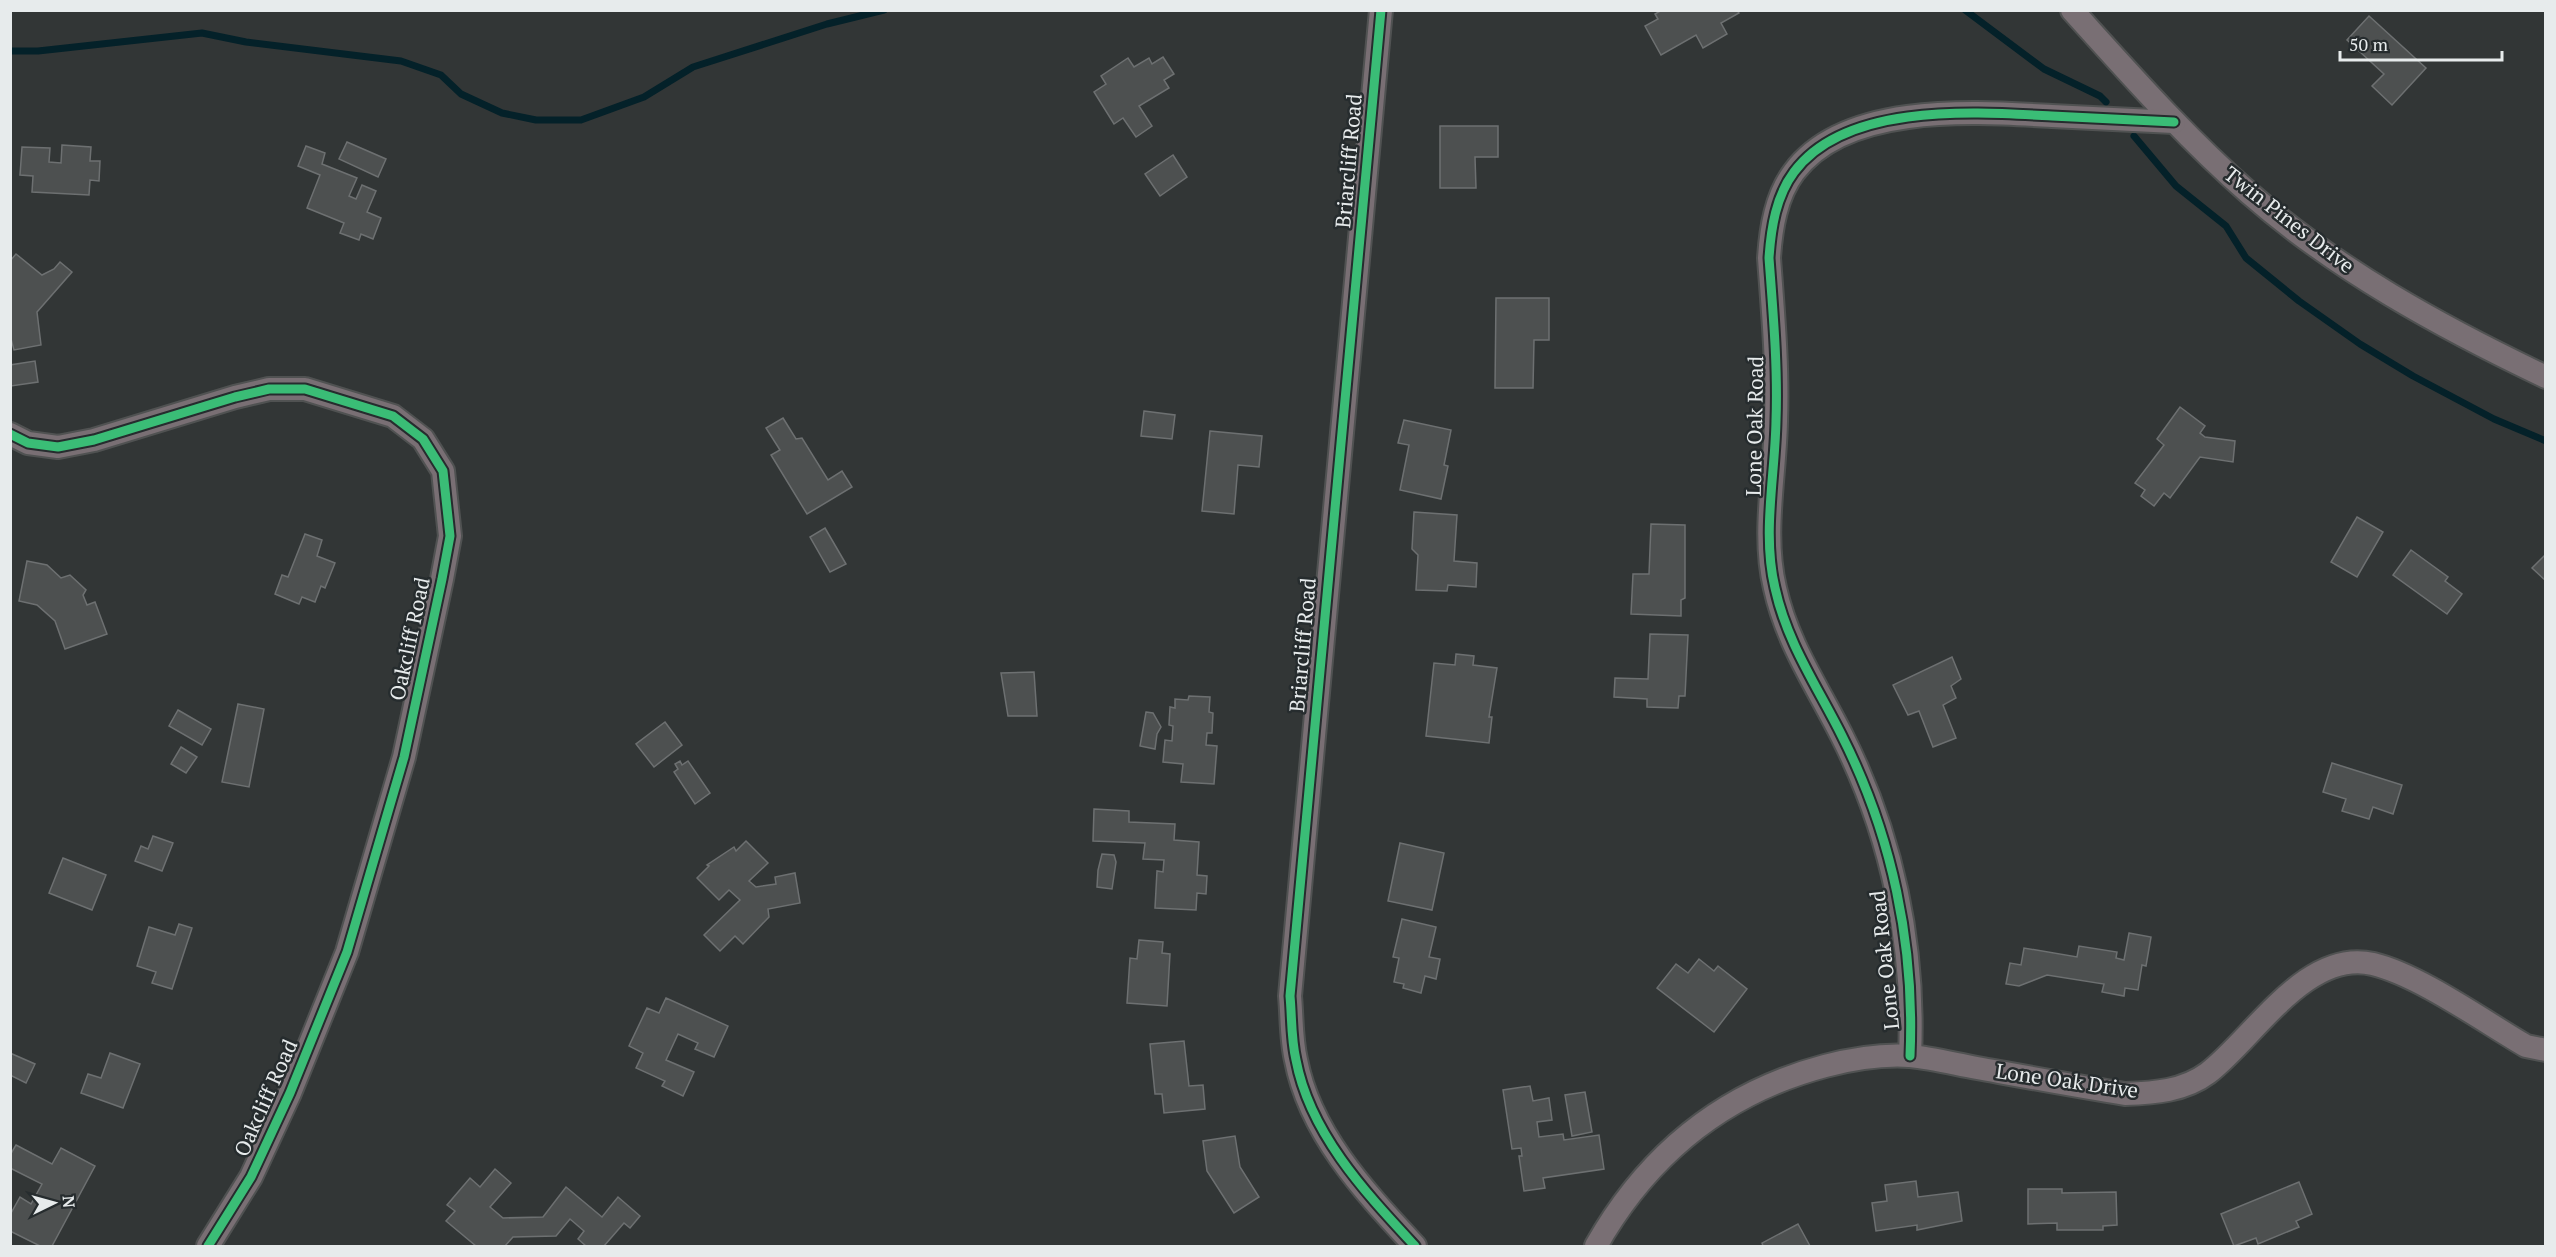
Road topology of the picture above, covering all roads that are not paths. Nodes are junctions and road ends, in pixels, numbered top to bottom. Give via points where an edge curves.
1 (1381, 10) edge
2 (2072, 10) edge
3 (2174, 122) junction
4 (2546, 377) edge
5 (10, 434) edge
6 (2546, 1050) edge
7 (1910, 1056) junction
8 (208, 1246) edge
9 (1415, 1246) edge
10 (1596, 1246) edge

1 - 9 street, Briarcliff Road via 1290,996 1296,1060 1316,1120 1366,1193
2 - 3 street, Twin Pines Drive
3 - 4 street, Twin Pines Drive via 2250,194 2356,273 2393,298
3 - 7 street, Lone Oak Road via 1978,112 1902,117 1853,131 1815,151 1794,172 1780,198 1769,258 1776,420 1769,535 1774,586 1787,633 1842,736 1880,821 1895,879 1906,952 1912,1013
5 - 8 street, Oakcliff Road via 28,443 58,447 269,389 305,389 393,416 423,439 443,471 450,536 442,579 404,757 347,952 251,1177
6 - 7 street, Lone Oak Drive via 2526,1046 2397,971 2354,963 2327,968 2308,980 2274,1007 2208,1074 2181,1088 2125,1095
7 - 10 street, Lone Oak Drive via 1849,1060 1789,1076 1743,1096 1679,1142 1644,1176

